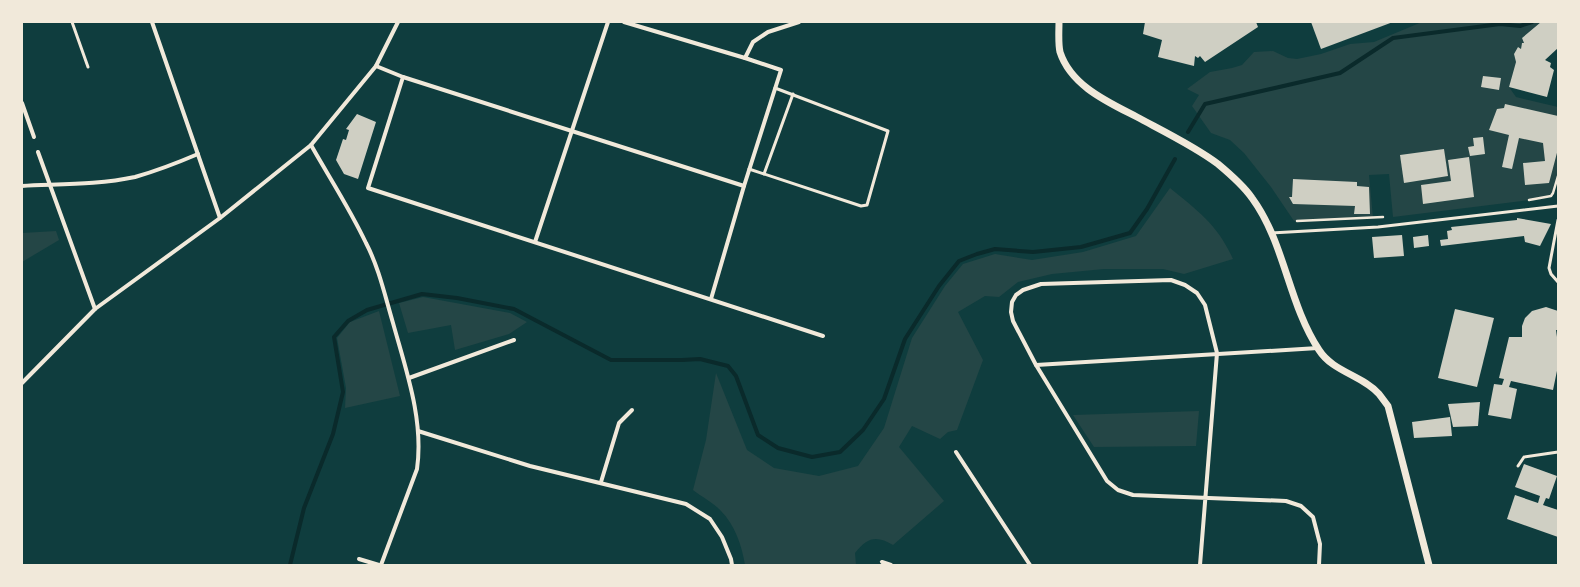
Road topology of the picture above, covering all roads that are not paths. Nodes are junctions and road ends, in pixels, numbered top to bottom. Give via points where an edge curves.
1 (72, 22) edge
2 (152, 22) edge
3 (398, 22) edge
4 (608, 22) edge
5 (624, 22) edge
6 (799, 22) edge
7 (1059, 22) edge
8 (745, 58) junction
9 (376, 66) junction
10 (88, 67) dead end
11 (403, 77) junction
12 (775, 88) junction
13 (792, 94) junction
14 (22, 104) edge
15 (572, 131) junction
16 (34, 137) dead end
17 (311, 145) junction
18 (38, 152) dead end
19 (198, 154) junction
20 (749, 169) junction
21 (764, 174) junction
22 (49, 184) junction
23 (22, 186) edge
24 (744, 186) junction
25 (1558, 206) edge
26 (220, 218) junction
27 (1558, 220) edge
28 (1271, 233) junction
29 (535, 242) junction
30 (1558, 282) edge
31 (711, 299) junction
32 (95, 309) junction
33 (823, 336) dead end
34 (514, 340) dead end
35 (1318, 348) junction
36 (1217, 354) junction
37 (1036, 365) junction
38 (409, 378) junction
39 (22, 383) edge
40 (632, 410) dead end
41 (418, 431) junction
42 (956, 452) dead end
43 (1558, 452) edge
44 (1518, 466) dead end
45 (601, 482) junction
46 (1204, 499) junction
47 (359, 559) dead end
48 (882, 562) dead end
49 (380, 565) edge
50 (732, 565) edge
51 (891, 565) edge
52 (1030, 565) edge
53 (1200, 565) edge
54 (1319, 565) edge
55 (1429, 565) edge

1 - 10 lane
2 - 19 street
3 - 9 street
4 - 15 street
5 - 8 street
6 - 8 street via 768,32 753,42
7 - 28 street via 1060,52 1069,69 1086,87 1216,163 1252,198
8 - 12 street via 781,70
9 - 11 street
9 - 17 street
11 - 15 street
11 - 29 street via 368,188
12 - 13 lane
12 - 20 street
13 - 21 lane
13 - 21 lane via 888,131 867,204 861,206
14 - 16 street
15 - 24 street
15 - 29 street
17 - 26 street
17 - 38 street via 366,243 382,284
18 - 22 street
19 - 22 street via 134,177
19 - 26 street
20 - 21 lane
20 - 24 street
22 - 23 street
22 - 32 street
24 - 31 street
25 - 28 lane via 1378,227
26 - 32 street
27 - 30 lane via 1549,268
28 - 35 street via 1288,282
29 - 31 street
31 - 33 street
32 - 39 street
34 - 38 street
35 - 36 street
35 - 55 street via 1330,363 1379,394 1388,406
36 - 37 street
36 - 37 street via 1205,305 1197,293 1186,285 1171,280 1041,284 1023,290 1016,296 1012,302 1011,312 1013,321
36 - 46 street
37 - 46 street via 1097,468 1118,490 1133,495
38 - 41 street
40 - 45 street via 619,424
41 - 45 street via 530,466
41 - 49 street via 417,469
42 - 52 street
43 - 44 lane via 1524,458
45 - 50 street via 686,504 710,518 722,537
46 - 53 street
46 - 54 street via 1286,501 1300,506 1313,517 1320,544
47 - 49 street
48 - 51 street

